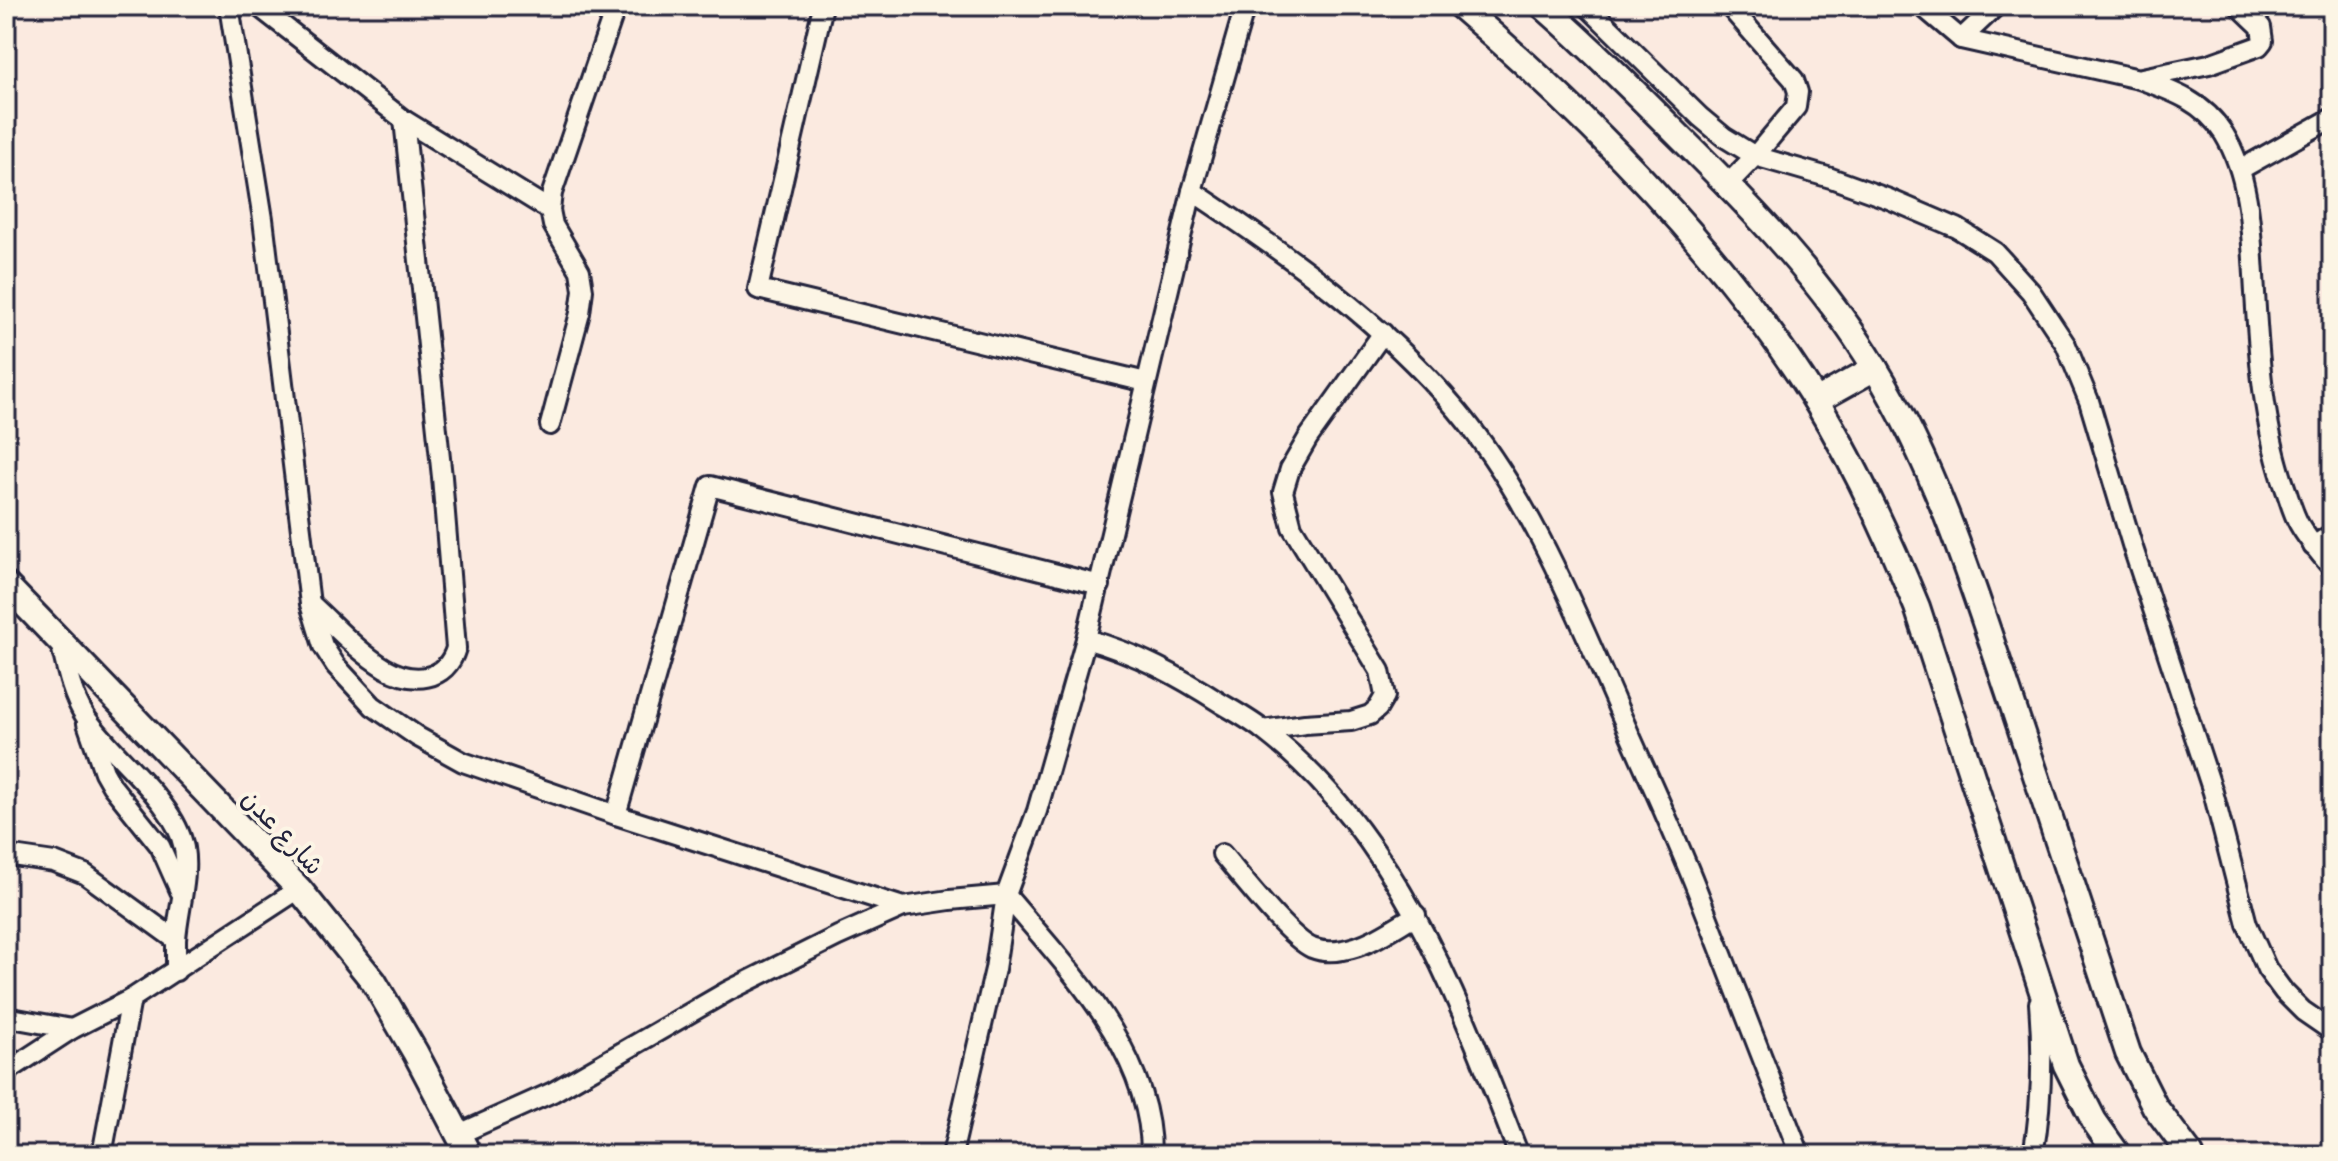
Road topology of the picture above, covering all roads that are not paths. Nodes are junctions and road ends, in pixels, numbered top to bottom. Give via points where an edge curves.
1 (229, 6) edge
2 (258, 6) edge
3 (616, 6) edge
4 (823, 6) edge
5 (1245, 6) edge
6 (1460, 6) edge
7 (1543, 6) edge
8 (1587, 6) edge
9 (1729, 6) edge
10 (1922, 6) edge
11 (1996, 6) edge
12 (2239, 6) edge
13 (1961, 39) junction
14 (2139, 79) junction
15 (2332, 118) edge
16 (404, 120) junction
17 (1755, 156) junction
18 (2241, 169) junction
19 (1728, 184) junction
20 (1192, 191) junction
21 (550, 210) junction
22 (1383, 333) junction
23 (1875, 368) junction
24 (1146, 382) junction
25 (1816, 401) junction
26 (550, 425) dead end
27 (2332, 534) edge
28 (2313, 546) junction
29 (2332, 568) edge
30 (6, 585) edge
31 (1100, 585) junction
32 (310, 604) junction
33 (59, 637) junction
34 (1086, 639) junction
35 (86, 716) junction
36 (1263, 730) junction
37 (616, 815) junction
38 (1222, 854) dead end
39 (6, 855) edge
40 (299, 889) junction
41 (1006, 895) junction
42 (182, 896) junction
43 (903, 907) junction
44 (1416, 915) junction
45 (176, 940) junction
46 (176, 971) junction
47 (2036, 976) junction
48 (131, 999) junction
49 (6, 1017) edge
50 (72, 1029) junction
51 (2332, 1031) edge
52 (6, 1072) edge
53 (464, 1144) edge
54 (1151, 1154) edge
55 (102, 1155) edge
56 (952, 1155) edge
57 (1519, 1155) edge
58 (1800, 1155) edge
59 (2033, 1155) edge
60 (2118, 1155) edge
61 (2191, 1155) edge

1 - 32 street via 263,219
2 - 16 street
3 - 21 street
4 - 24 street via 758,289
5 - 20 street
6 - 25 street via 1548,85 1656,195 1755,313
7 - 19 street
8 - 17 street via 1700,117
9 - 17 street via 1794,80 1798,92 1796,107
10 - 13 street
11 - 13 street
12 - 14 street via 2261,27 2259,46 2209,64
13 - 14 street
14 - 18 street via 2190,99 2207,113
15 - 18 street
16 - 21 street
16 - 32 street via 442,477 454,656 448,667 432,676 413,678 385,669
17 - 19 street
17 - 51 street via 1831,178 1957,228 1995,252 2031,292 2066,345 2089,401 2213,792 2247,924 2284,992
18 - 28 street via 2267,413 2279,471 2297,521
19 - 23 street via 1778,238
20 - 22 street via 1274,245
20 - 24 street
21 - 26 street via 580,271 583,290
22 - 36 street via 1308,438 1283,492 1292,527 1380,671 1385,696 1370,715 1351,721
22 - 58 street via 1456,410 1524,508 1697,888
23 - 25 street
23 - 61 street via 1956,536 2128,1053 2155,1107
24 - 31 street
25 - 47 street via 1868,495 1917,607
27 - 28 street
28 - 29 street
30 - 33 street, شارع عدن
31 - 34 street
31 - 37 street via 710,486
32 - 37 street via 323,646 373,706 463,762
33 - 35 street
33 - 40 street, شارع عدن
34 - 36 street via 1144,658
34 - 41 street via 1037,811
35 - 42 street via 104,772 160,846
35 - 42 street via 179,831 185,866
36 - 44 street via 1321,783 1372,844
37 - 43 street
38 - 44 street via 1310,947 1345,950
39 - 45 street via 54,862 85,874
40 - 46 street
40 - 53 street, شارع عدن via 374,982
41 - 43 street
41 - 54 street via 1084,989 1117,1040 1142,1092
41 - 56 street via 995,969
42 - 45 street
43 - 53 street via 728,991
44 - 57 street via 1467,1020
45 - 46 street
46 - 48 street
47 - 59 street via 2041,1061
47 - 60 street via 2078,1093
48 - 50 street
48 - 55 street
49 - 50 street
50 - 52 street

